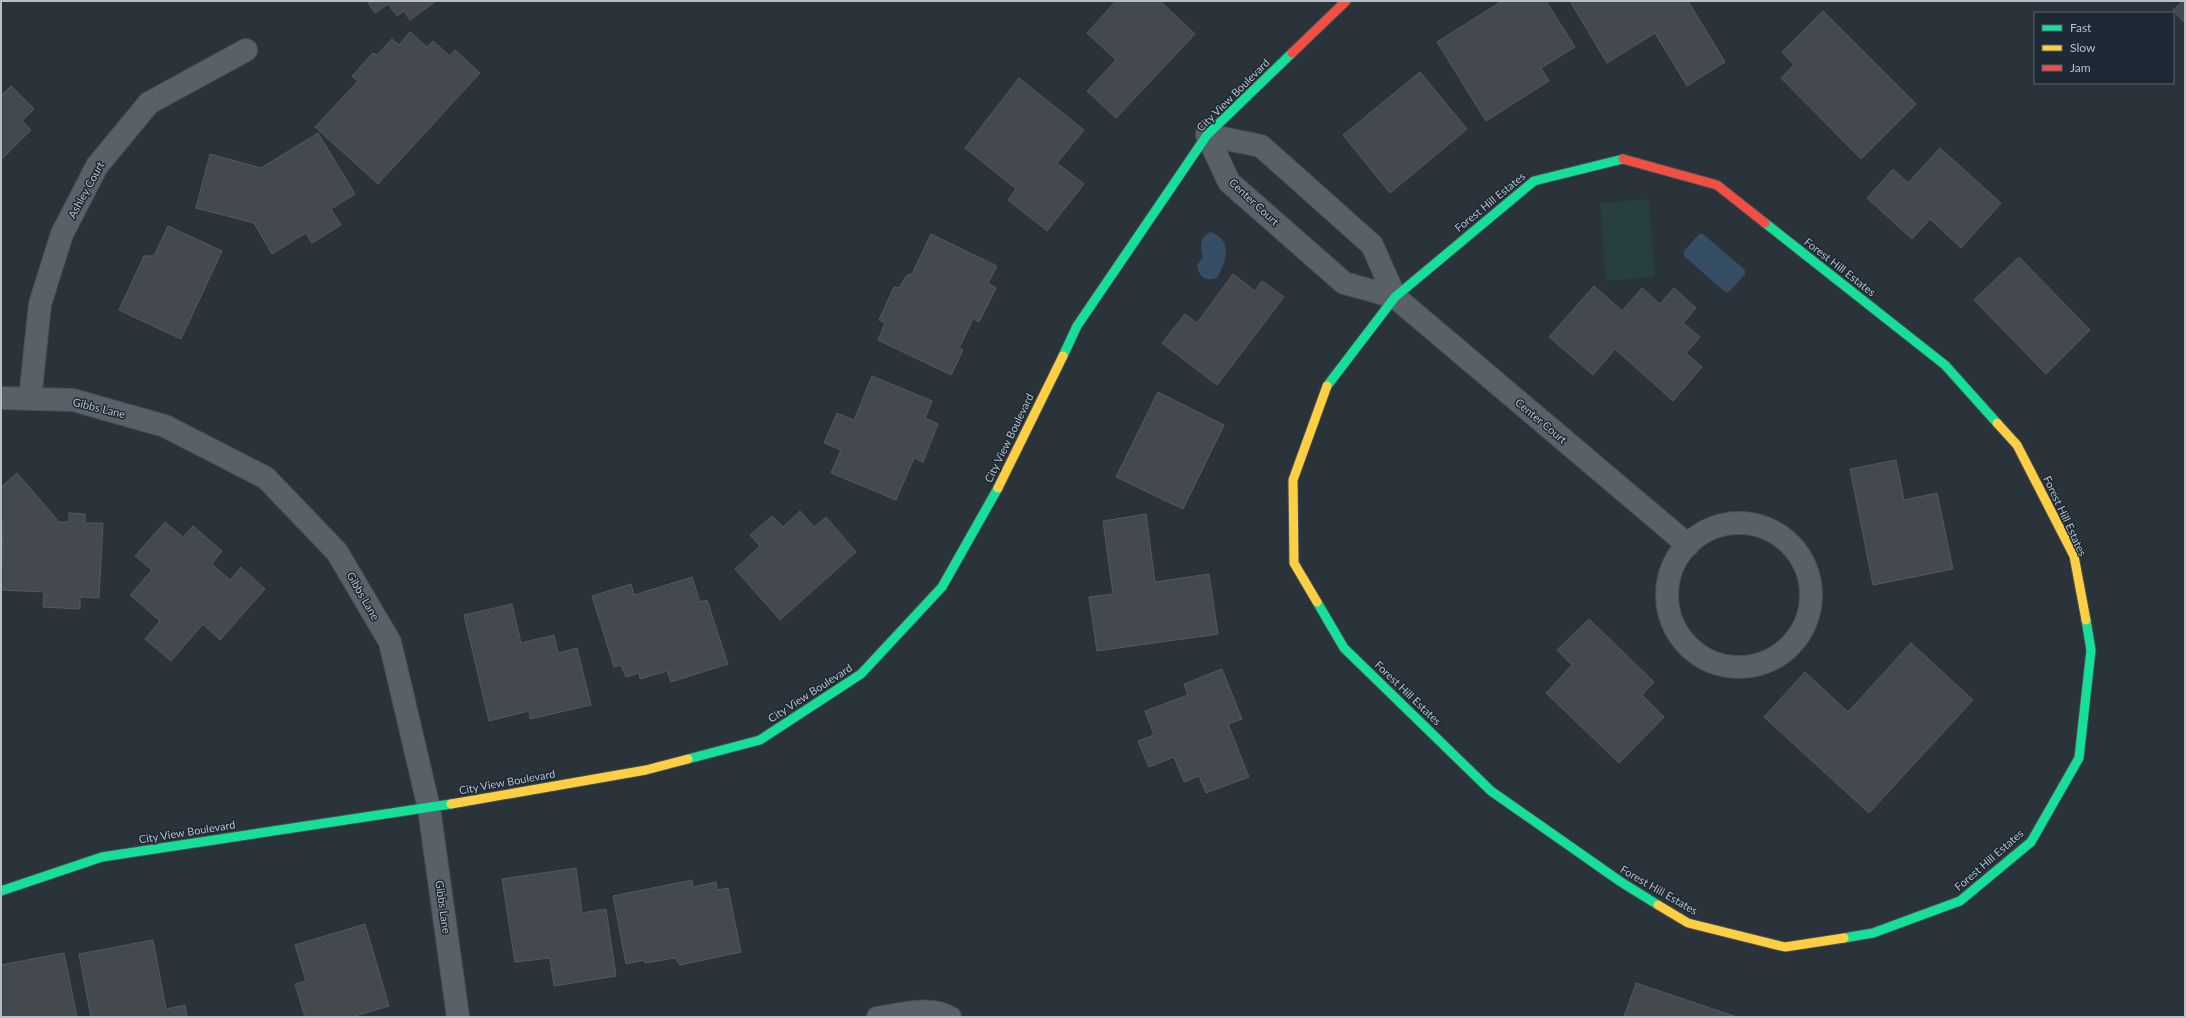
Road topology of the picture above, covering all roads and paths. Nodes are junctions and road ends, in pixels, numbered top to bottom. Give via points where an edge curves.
1 (1346, 1) edge
2 (246, 50) dead end
3 (1207, 135) junction
4 (1395, 297) junction
5 (1, 398) edge
6 (30, 399) junction
7 (1688, 544) junction
8 (429, 808) junction
9 (1, 891) edge
10 (458, 1017) edge
11 (877, 1017) edge
12 (951, 1017) edge

1 - 3 street, City View Boulevard
2 - 6 street, Ashley Court via 148,103 97,166 62,234 40,304
3 - 4 street, Center Court via 1229,182 1344,283
3 - 4 street, Center Court via 1261,146 1372,245
3 - 8 street, City View Boulevard via 1077,326 998,488 942,587 861,674 760,740 646,770
4 - 4 street, Forest Hill Estates via 1327,386 1293,480 1294,564 1344,648 1491,791 1621,882 1688,923 1785,947 1873,933 1960,902 2031,842 2079,758 2090,642 2074,556 2017,445 1945,364 1717,185 1624,159 1534,181
4 - 7 street, Center Court
5 - 6 street, Gibbs Lane
6 - 8 street, Gibbs Lane via 73,400 165,426 266,478 337,552 390,642
7 - 7 street via 1673,565 1667,590 1670,614 1681,637 1698,655 1721,665 1746,667 1770,660 1791,646 1805,625 1811,603 1810,581 1803,560 1789,542 1771,530 1749,523 1726,524 1706,531
8 - 9 street, City View Boulevard via 102,857
8 - 10 street, Gibbs Lane
11 - 12 lane via 924,1011 947,1014

